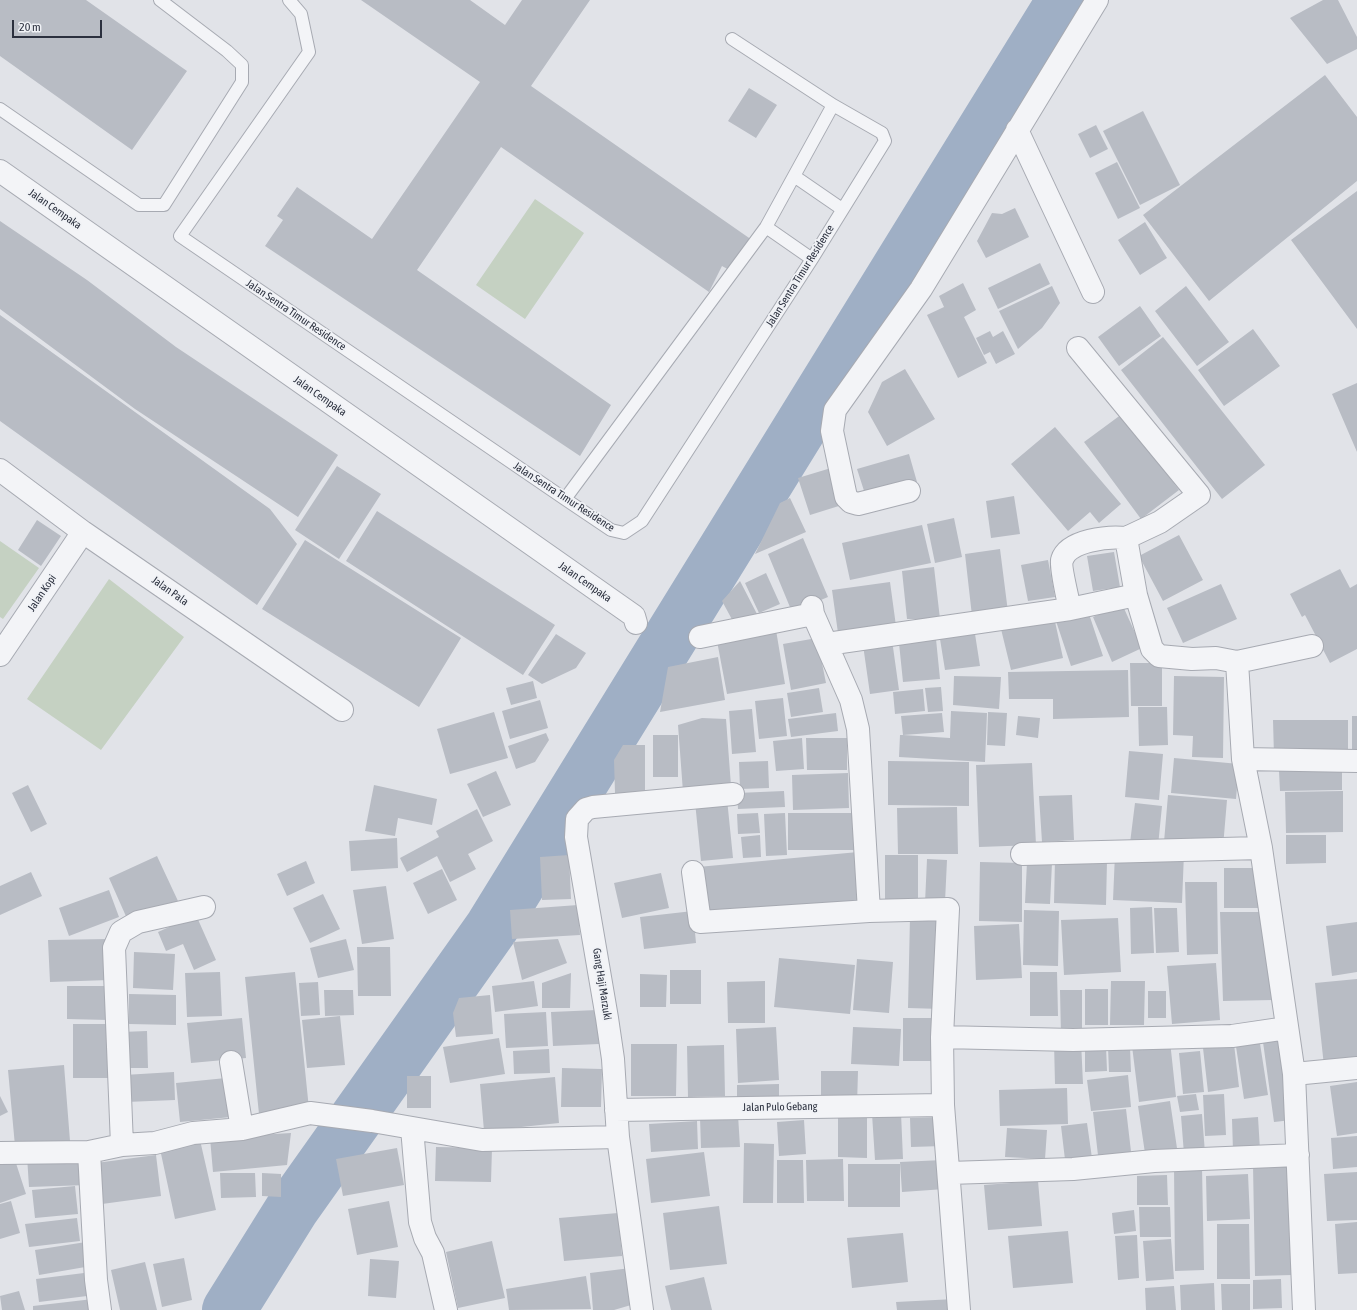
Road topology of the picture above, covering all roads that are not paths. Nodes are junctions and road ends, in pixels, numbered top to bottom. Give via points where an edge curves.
1 (160, 0) edge
2 (289, 0) edge
3 (1097, 0) edge
4 (732, 39) dead end
5 (833, 105) junction
6 (0, 109) edge
7 (1017, 130) junction
8 (0, 171) edge
9 (794, 176) junction
10 (842, 209) junction
11 (766, 227) junction
12 (812, 259) junction
13 (1093, 292) dead end
14 (1078, 348) dead end
15 (0, 470) edge
16 (909, 491) dead end
17 (564, 500) junction
18 (83, 532) junction
19 (1126, 538) junction
20 (1136, 595) junction
21 (1070, 609) junction
22 (636, 623) dead end
23 (700, 637) dead end
24 (827, 644) junction
25 (1312, 646) dead end
26 (0, 655) edge
27 (1237, 662) junction
28 (342, 710) dead end
29 (1243, 759) junction
30 (1357, 761) edge
31 (733, 794) dead end
32 (1261, 848) junction
33 (1022, 854) dead end
34 (693, 872) dead end
35 (204, 907) dead end
36 (869, 911) junction
37 (1287, 1028) junction
38 (942, 1037) junction
39 (232, 1062) dead end
40 (1357, 1068) edge
41 (1294, 1074) junction
42 (943, 1105) junction
43 (616, 1110) junction
44 (412, 1128) junction
45 (242, 1129) junction
46 (618, 1137) junction
47 (122, 1145) junction
48 (89, 1152) junction
49 (0, 1153) edge
50 (1298, 1155) junction
51 (949, 1173) junction
52 (100, 1310) edge
53 (446, 1310) edge
54 (642, 1310) edge
55 (959, 1310) edge
56 (1304, 1310) edge

1 - 6 lane via 242,65 242,82 164,205 139,205
2 - 17 lane, Jalan Sentra Timur Residence via 300,14 309,52 180,236
3 - 7 street
4 - 5 lane
5 - 9 lane
5 - 10 lane, Jalan Sentra Timur Residence via 882,133 885,141
7 - 13 street
7 - 16 street via 921,289 835,410 832,431 846,497 858,504
8 - 22 street, Jalan Cempaka via 634,616
9 - 10 lane
9 - 11 lane
10 - 12 lane, Jalan Sentra Timur Residence
11 - 12 lane
11 - 17 lane
12 - 17 lane, Jalan Sentra Timur Residence via 642,521 624,533 611,530
14 - 19 street via 1199,495 1160,522
15 - 18 street, Jalan Pala
18 - 26 street, Jalan Kopi
18 - 28 street, Jalan Pala
19 - 20 street
19 - 21 street via 1112,536 1077,544 1066,551 1061,561
20 - 21 street
20 - 27 street via 1152,649 1159,656 1216,658
21 - 24 street
23 - 24 street via 813,610
24 - 36 street via 851,700 858,729
25 - 27 street
27 - 29 street
29 - 30 street
29 - 32 street
31 - 43 street, Gang Haji Marzuki via 593,807 586,809 577,819 575,828 580,863 609,1032
32 - 33 street
32 - 37 street
34 - 36 street via 700,922
35 - 47 street via 138,922 121,932 114,948
36 - 38 street via 948,909
37 - 38 street via 1232,1036 1073,1040
37 - 41 street
38 - 42 street
39 - 45 street
40 - 41 street
41 - 50 street
42 - 43 street, Jalan Pulo Gebang
42 - 51 street
43 - 46 street, Gang Haji Marzuki
44 - 45 street via 310,1114
44 - 46 street via 482,1140
44 - 53 street via 420,1222 433,1253
45 - 47 street via 193,1133 155,1143
46 - 54 street, Gang Haji Marzuki
47 - 48 street
48 - 49 street
48 - 52 street
50 - 51 street via 1154,1161 1073,1169
50 - 56 street
51 - 55 street

